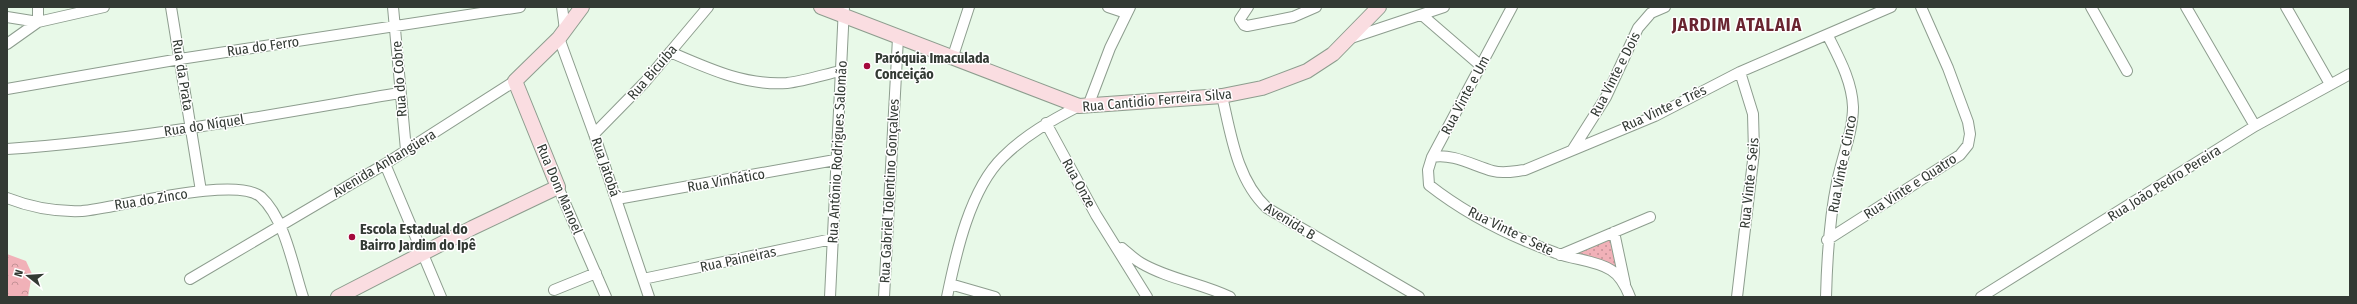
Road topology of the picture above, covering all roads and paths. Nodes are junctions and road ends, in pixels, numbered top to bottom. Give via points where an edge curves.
1 (38, 7) edge
2 (104, 7) edge
3 (172, 7) edge
4 (393, 7) edge
5 (520, 7) edge
6 (562, 7) edge
7 (582, 7) edge
8 (708, 7) edge
9 (821, 7) edge
10 (969, 7) edge
11 (1108, 7) edge
12 (1248, 7) edge
13 (1316, 7) edge
14 (1379, 7) edge
15 (1444, 7) edge
16 (1512, 7) edge
17 (1665, 7) edge
18 (1890, 7) edge
19 (1921, 7) edge
20 (2091, 7) edge
21 (2186, 7) edge
22 (2286, 7) edge
23 (1128, 10) edge
24 (843, 12) edge
25 (1422, 15) junction
26 (7, 17) edge
27 (38, 22) junction
28 (396, 26) junction
29 (562, 34) junction
30 (1828, 36) junction
31 (898, 38) junction
32 (1348, 40) junction
33 (7, 44) edge
34 (670, 52) junction
35 (180, 58) junction
36 (952, 59) junction
37 (1481, 66) junction
38 (840, 71) junction
39 (1740, 72) junction
40 (2127, 72) dead end
41 (2350, 74) edge
42 (514, 81) junction
43 (2330, 84) junction
44 (7, 89) edge
45 (399, 93) junction
46 (1222, 96) junction
47 (1084, 106) junction
48 (1046, 123) junction
49 (2254, 126) junction
50 (191, 128) junction
51 (594, 134) junction
52 (7, 149) edge
53 (1573, 149) junction
54 (406, 150) junction
55 (1432, 156) junction
56 (835, 160) junction
57 (385, 164) junction
58 (1429, 185) joint
59 (558, 187) junction
60 (201, 191) junction
61 (7, 198) edge
62 (617, 199) junction
63 (1650, 217) dead end
64 (280, 225) junction
65 (1614, 232) junction
66 (832, 239) junction
67 (1827, 240) junction
68 (1114, 241) junction
69 (423, 253) junction
70 (1560, 255) junction
71 (596, 273) junction
72 (190, 279) dead end
73 (643, 279) junction
74 (950, 284) junction
75 (1625, 284) junction
76 (554, 290) dead end
77 (303, 297) edge
78 (338, 297) edge
79 (441, 297) edge
80 (606, 297) edge
81 (649, 297) edge
82 (830, 297) edge
83 (884, 297) edge
84 (947, 297) edge
85 (995, 297) edge
86 (1147, 297) edge
87 (1230, 297) edge
88 (1419, 297) edge
89 (1630, 297) edge
90 (1736, 297) edge
91 (1826, 297) edge
92 (1981, 297) edge

1 - 27 street
2 - 27 street
3 - 35 street, Rua da Prata
4 - 28 street, Rua do Cobre
5 - 28 street, Rua do Ferro
6 - 29 street, Rua Jatobá
7 - 29 street, Avenida Anhangüera
8 - 34 street, Rua Bicuíba
9 - 24 street
10 - 36 street
11 - 23 street
12 - 13 street via 1242,14 1241,22 1247,26 1293,17
14 - 32 street, Rua Cantidio Ferreira Silva
15 - 25 street
16 - 37 street, Rua Vinte e Um
17 - 53 street, Rua Vinte e Dois via 1651,13 1638,28 1606,97
18 - 30 street, Rua Vinte e Três
19 - 67 street, Rua Vinte e Quatro via 1968,122 1968,145 1960,155
20 - 40 street
21 - 49 street
22 - 43 street
23 - 47 street
24 - 31 street
24 - 38 street, Rua Antônio Rodrigues Salomão
25 - 32 street
25 - 37 street
26 - 27 street
27 - 33 street
28 - 35 street, Rua do Ferro
28 - 45 street, Rua do Cobre
29 - 42 street, Avenida Anhangüera
29 - 51 street, Rua Jatobá
30 - 39 street, Rua Vinte e Três
30 - 67 street, Rua Vinte e Cinco via 1845,72 1853,107
31 - 36 street
31 - 83 street, Rua Gabriel Tolentino Gonçalves
32 - 46 street, Rua Cantidio Ferreira Silva via 1333,54 1307,71 1262,88
34 - 38 street via 706,68 763,82 788,83
34 - 51 street, Rua Bicuíba via 645,82
35 - 44 street, Rua do Ferro
35 - 50 street, Rua da Prata
36 - 47 street
37 - 55 street, Rua Vinte e Um
38 - 56 street, Rua Antônio Rodrigues Salomão
39 - 53 street, Rua Vinte e Três via 1655,116
39 - 90 street, Rua Vinte e Seis via 1753,114 1754,152
41 - 43 street, Rua João Pedro Pereira
42 - 54 street, Avenida Anhangüera
42 - 59 street, Rua Dom Manoel
43 - 49 street, Rua João Pedro Pereira
45 - 50 street, Rua do Níquel
45 - 54 street, Rua do Cobre
46 - 47 street, Rua Cantidio Ferreira Silva
46 - 88 street, Avenida B via 1235,153 1249,187 1258,199 1267,208
47 - 48 street, Rua Cantidio Ferreira Silva
48 - 68 street, Rua Onze via 1096,215
48 - 74 street, Rua Cantidio Ferreira Silva via 1003,157 981,188 967,221
49 - 92 street, Rua João Pedro Pereira
50 - 52 street, Rua do Níquel via 51,146
50 - 60 street, Rua da Prata
51 - 62 street, Rua Jatobá
53 - 55 street, Rua Vinte e Três via 1525,170 1509,172 1495,172 1446,156
54 - 57 street, Avenida Anhangüera
55 - 58 street, Rua Vinte e Um via 1428,170
56 - 62 street, Rua Vinhático
56 - 66 street, Rua Antônio Rodrigues Salomão
57 - 64 street, Avenida Anhangüera
57 - 69 street
58 - 70 street, Rua Vinte e Sete via 1451,202 1535,246
59 - 69 street
59 - 71 street, Rua Dom Manoel
60 - 61 street, Rua do Zinco via 82,210 46,208
60 - 64 street, Rua do Zinco via 252,192 262,198
62 - 73 street, Rua Jatobá
63 - 65 street
64 - 72 street, Avenida Anhangüera
64 - 77 street, Rua do Zinco
65 - 70 street
65 - 75 street
66 - 73 street, Rua Paineiras
66 - 82 street, Rua Antônio Rodrigues Salomão
67 - 91 street, Rua Vinte e Cinco
68 - 86 street
68 - 87 street via 1150,268
69 - 78 street
69 - 79 street
70 - 75 street, Rua Vinte e Sete via 1603,266
71 - 76 street
71 - 80 street, Rua Dom Manoel
73 - 81 street, Rua Jatobá
74 - 84 street, Rua Cantidio Ferreira Silva
74 - 85 street
75 - 89 street, Rua Vinte e Sete

